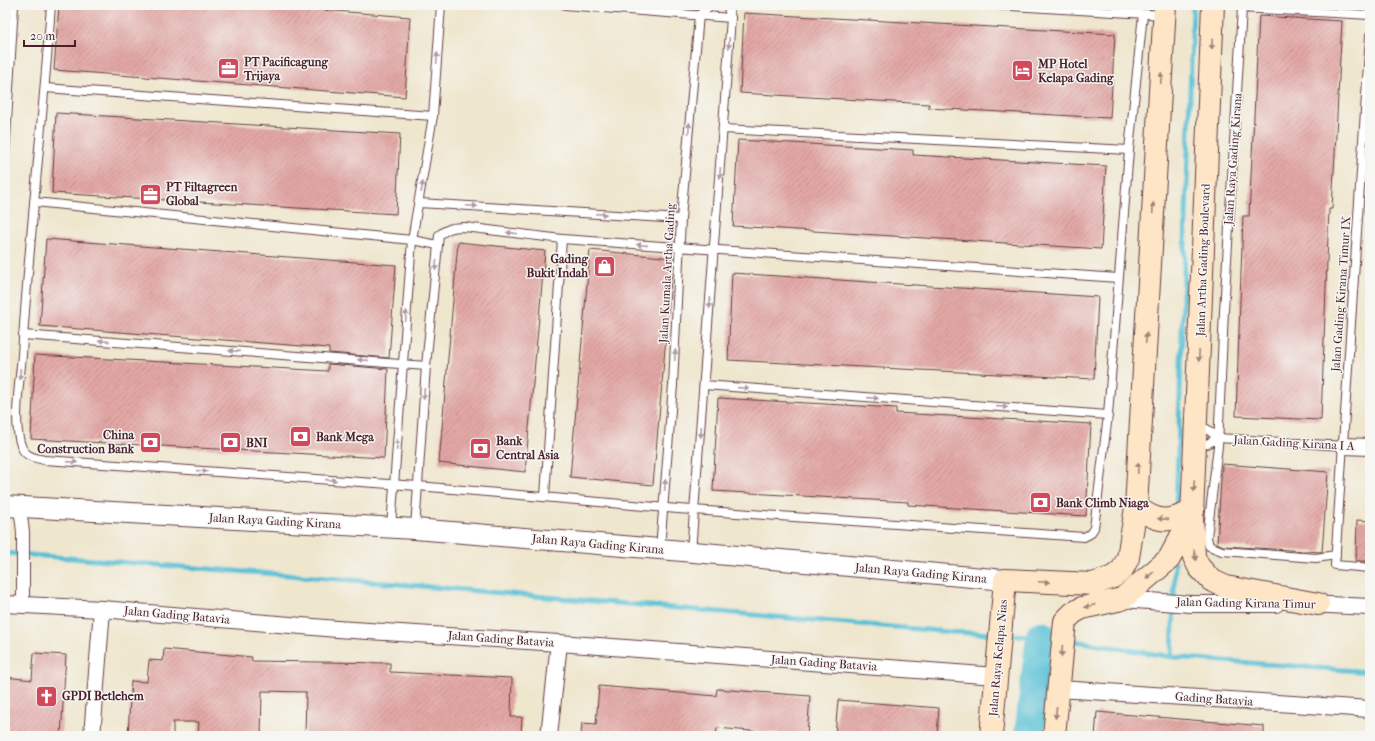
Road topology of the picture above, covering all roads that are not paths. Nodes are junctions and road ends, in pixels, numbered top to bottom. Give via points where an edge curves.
1 (14, 5) edge
2 (51, 5) edge
3 (441, 5) edge
4 (565, 5) edge
5 (711, 5) edge
6 (727, 5) edge
7 (995, 5) edge
8 (1213, 5) edge
9 (1158, 11) edge
10 (699, 15) junction
11 (1370, 16) edge
12 (731, 18) junction
13 (1370, 35) edge
14 (45, 88) junction
15 (433, 116) junction
16 (723, 129) junction
17 (1129, 150) junction
18 (5, 154) edge
19 (34, 202) junction
20 (419, 203) junction
21 (681, 219) junction
22 (562, 239) junction
23 (412, 240) junction
24 (438, 246) junction
25 (681, 248) junction
26 (714, 250) junction
27 (1118, 278) junction
28 (23, 335) junction
29 (402, 363) junction
30 (426, 366) junction
31 (704, 385) junction
32 (1108, 415) junction
33 (1195, 436) junction
34 (1218, 438) junction
35 (1344, 446) junction
36 (1370, 447) edge
37 (394, 484) junction
38 (418, 486) junction
39 (545, 496) junction
40 (13, 507) edge
41 (663, 507) junction
42 (1140, 509) junction
43 (695, 510) junction
44 (1185, 525) junction
45 (391, 528) junction
46 (415, 529) junction
47 (660, 548) junction
48 (691, 552) junction
49 (1336, 555) junction
50 (1370, 568) edge
51 (1005, 580) junction
52 (1122, 599) junction
53 (5, 604) edge
54 (1318, 604) junction
55 (23, 605) junction
56 (1370, 607) edge
57 (102, 609) junction
58 (560, 643) junction
59 (996, 672) junction
60 (1059, 684) junction
61 (1370, 709) edge
62 (92, 736) edge
63 (549, 736) edge
64 (991, 736) edge
65 (1054, 736) edge

1 - 18 lane
2 - 14 lane
15 -> 3 lane
4 - 10 lane
5 - 10 lane
6 - 12 lane
7 - 9 lane
8 -> 33 main road, Jalan Artha Gading Boulevard
9 - 17 lane
42 -> 9 main road
10 - 12 lane
21 -> 10 lane, Jalan Kumala Artha Gading
11 - 34 lane, Jalan Raya Gading Kirana via 1242,8
12 -> 16 lane
13 - 35 lane, Jalan Gading Kirana Timur IX
14 - 15 lane
14 - 19 lane
20 -> 15 lane
16 - 17 lane
16 -> 26 lane
17 - 27 lane
19 - 23 lane
19 - 28 lane
20 -> 21 lane
20 - 23 lane
21 - 25 lane, Jalan Kumala Artha Gading
22 -> 24 lane via 456,227 446,229 440,235
25 -> 22 lane
22 - 39 lane
23 - 24 lane
29 -> 23 lane
24 -> 30 lane
25 - 26 lane
41 -> 25 lane, Jalan Kumala Artha Gading
26 - 27 lane
26 -> 31 lane
27 - 32 lane
29 -> 28 lane
28 -> 37 lane via 18,436 22,450 31,457
29 - 30 lane
37 -> 29 lane
30 -> 38 lane
31 -> 32 lane
31 -> 43 lane
32 - 43 lane via 1094,528 1084,537
33 - 34 lane via 1207,444
33 - 34 lane via 1207,429
33 -> 44 main road, Jalan Artha Gading Boulevard
34 - 35 lane, Jalan Gading Kirana I A
34 - 49 lane via 1207,537 1209,546 1222,552 1322,558
35 - 36 street, Jalan Gading Kirana I A
35 - 49 lane, Jalan Gading Kirana Timur IX
37 - 38 lane
37 - 45 lane
38 - 39 lane
38 - 46 lane
39 - 41 lane
40 - 45 street, Jalan Raya Gading Kirana
40 - 55 street via 23,532
41 - 43 lane
41 - 47 lane, Jalan Kumala Artha Gading
44 -> 42 main road via 1157,519
51 -> 42 main road, Jalan Raya Gading Kirana via 1093,584 1113,577 1122,570 1128,558
43 - 48 lane
44 -> 52 main road via 1169,559
44 -> 54 main road, Jalan Artha Gading Boulevard via 1194,557 1211,580 1226,587
45 - 46 street, Jalan Raya Gading Kirana
46 - 47 street, Jalan Raya Gading Kirana
47 - 48 street, Jalan Raya Gading Kirana
48 - 51 street, Jalan Raya Gading Kirana
49 - 50 lane, Jalan Gading Kirana Timur IX via 1335,565
51 - 59 main road, Jalan Raya Kelapa Nias
52 - 54 street, Jalan Gading Kirana Timur via 1191,604
52 -> 60 main road via 1082,608 1073,613 1064,624
53 - 55 street, Jalan Gading Batavia
54 - 56 street, Jalan Gading Kirana Timur
55 - 57 street, Jalan Gading Batavia
57 - 58 street, Jalan Gading Batavia via 337,629
57 - 62 street
58 - 59 street, Jalan Gading Batavia
58 - 63 street
59 - 64 main road, Jalan Raya Kelapa Nias
60 - 61 street, Gading Batavia
60 -> 65 main road

